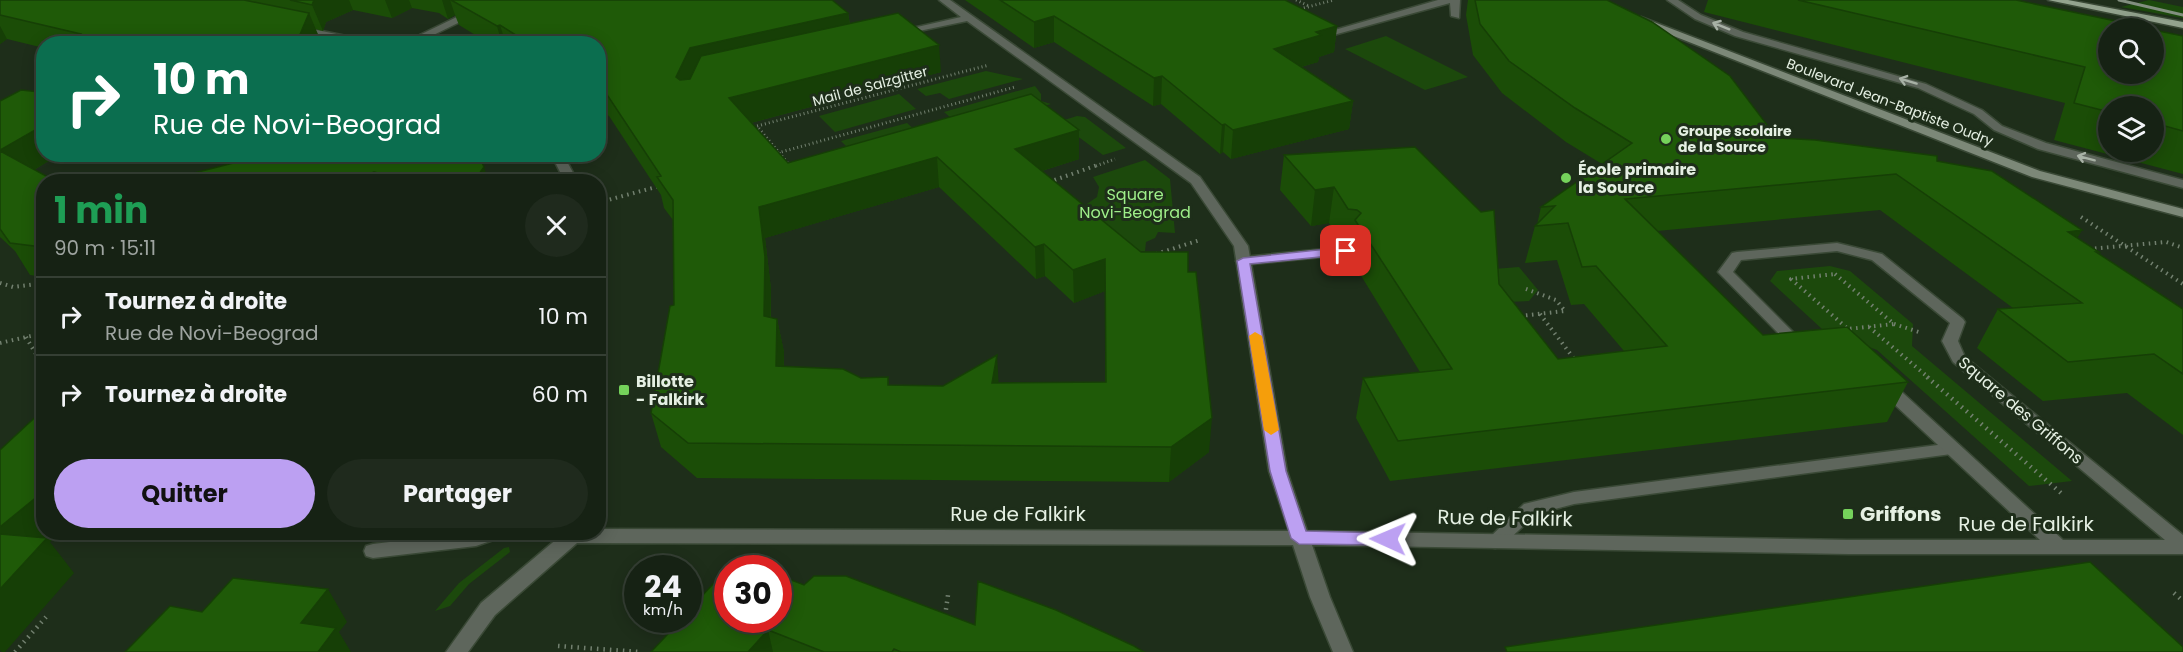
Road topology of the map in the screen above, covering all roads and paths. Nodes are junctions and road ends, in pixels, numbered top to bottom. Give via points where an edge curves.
1 (500, 0) edge
2 (944, 0) edge
3 (1296, 0) edge
4 (1334, 0) edge
5 (1449, 0) edge
6 (1455, 0) edge
7 (1672, 0) edge
8 (2053, 0) edge
9 (1310, 7) junction
10 (1299, 10) edge
11 (1625, 13) edge
12 (1456, 16) dead end
13 (968, 18) junction
14 (281, 25) edge
15 (2183, 25) edge
16 (333, 36) edge
17 (423, 36) edge
18 (889, 36) edge
19 (1317, 37) edge
20 (1022, 57) junction
21 (1020, 86) dead end
22 (1150, 147) junction
23 (779, 152) junction
24 (768, 155) edge
25 (798, 175) edge
26 (670, 183) edge
27 (1046, 183) edge
28 (2183, 184) edge
29 (606, 200) edge
30 (2079, 210) dead end
31 (2183, 213) edge
32 (1230, 230) junction
33 (2124, 245) junction
34 (2183, 248) edge
35 (2083, 249) edge
36 (1346, 251) dead end
37 (1242, 254) junction
38 (1149, 256) edge
39 (0, 283) edge
40 (2183, 284) edge
41 (36, 285) edge
42 (1526, 289) dead end
43 (1539, 314) junction
44 (1518, 316) edge
45 (1894, 324) junction
46 (1869, 327) junction
47 (1848, 329) junction
48 (36, 335) edge
49 (1930, 335) dead end
50 (26, 337) junction
51 (1843, 337) edge
52 (0, 343) edge
53 (1816, 346) edge
54 (36, 354) edge
55 (1580, 366) edge
56 (1876, 377) edge
57 (1969, 404) dead end
58 (1950, 405) dead end
59 (1960, 405) junction
60 (1953, 449) junction
61 (2061, 492) dead end
62 (606, 534) edge
63 (1299, 538) junction
64 (468, 540) edge
65 (565, 540) edge
66 (1495, 541) junction
67 (2183, 546) edge
68 (2059, 547) junction
69 (374, 551) dead end
70 (2174, 593) dead end
71 (948, 595) dead end
72 (2183, 601) edge
73 (46, 617) dead end
74 (944, 622) edge
75 (558, 646) dead end
76 (15, 652) edge
77 (456, 652) edge
78 (640, 652) edge
79 (1343, 652) edge

1 - 17 street
2 - 13 street
3 - 9 path
4 - 9 path
5 - 19 street
6 - 12 street
28 -> 7 street via 2042,146 1998,128 1978,112 1922,86 1739,34 1698,17
8 - 15 main road
9 - 10 path
11 - 31 street, Boulevard Jean-Baptiste Oudry via 2036,174
13 - 18 street
13 - 20 street
14 - 16 street
20 - 22 street
20 - 23 path, Mail de Salzgitter via 757,126
21 - 23 path
22 - 27 path
22 - 32 street via 1196,180
23 - 24 path
23 - 25 path, Mail de Salzgitter
26 - 29 path
30 - 33 path via 2078,215
32 - 37 street
32 - 38 path
33 - 34 path via 2166,242
33 - 35 path
33 - 40 path
36 - 37 street
37 - 63 street via 1278,471
39 - 41 path via 13,287
42 - 43 path via 1556,300 1565,311
43 - 44 path
43 - 55 path
45 - 46 path
45 - 47 path via 1835,274 1791,279
45 - 49 path
46 - 47 path
46 - 59 path
47 - 51 path
48 - 50 path
50 - 52 path
50 - 54 path
53 - 67 street, Square des Griffons via 1788,335 1725,272 1737,256 1837,247 1877,257 1958,322 1950,340 1958,359
56 - 60 street
57 - 59 path
58 - 59 path
59 - 61 path
60 - 66 street via 1574,498 1530,509
60 - 68 street
62 - 63 street, Rue de Falkirk
63 - 66 street, Rue de Falkirk
63 - 79 street
64 - 69 street
65 - 77 street via 488,609
66 - 68 street, Rue de Falkirk
67 - 68 street, Rue de Falkirk
70 - 72 path
71 - 74 path
73 - 76 path
75 - 78 path

